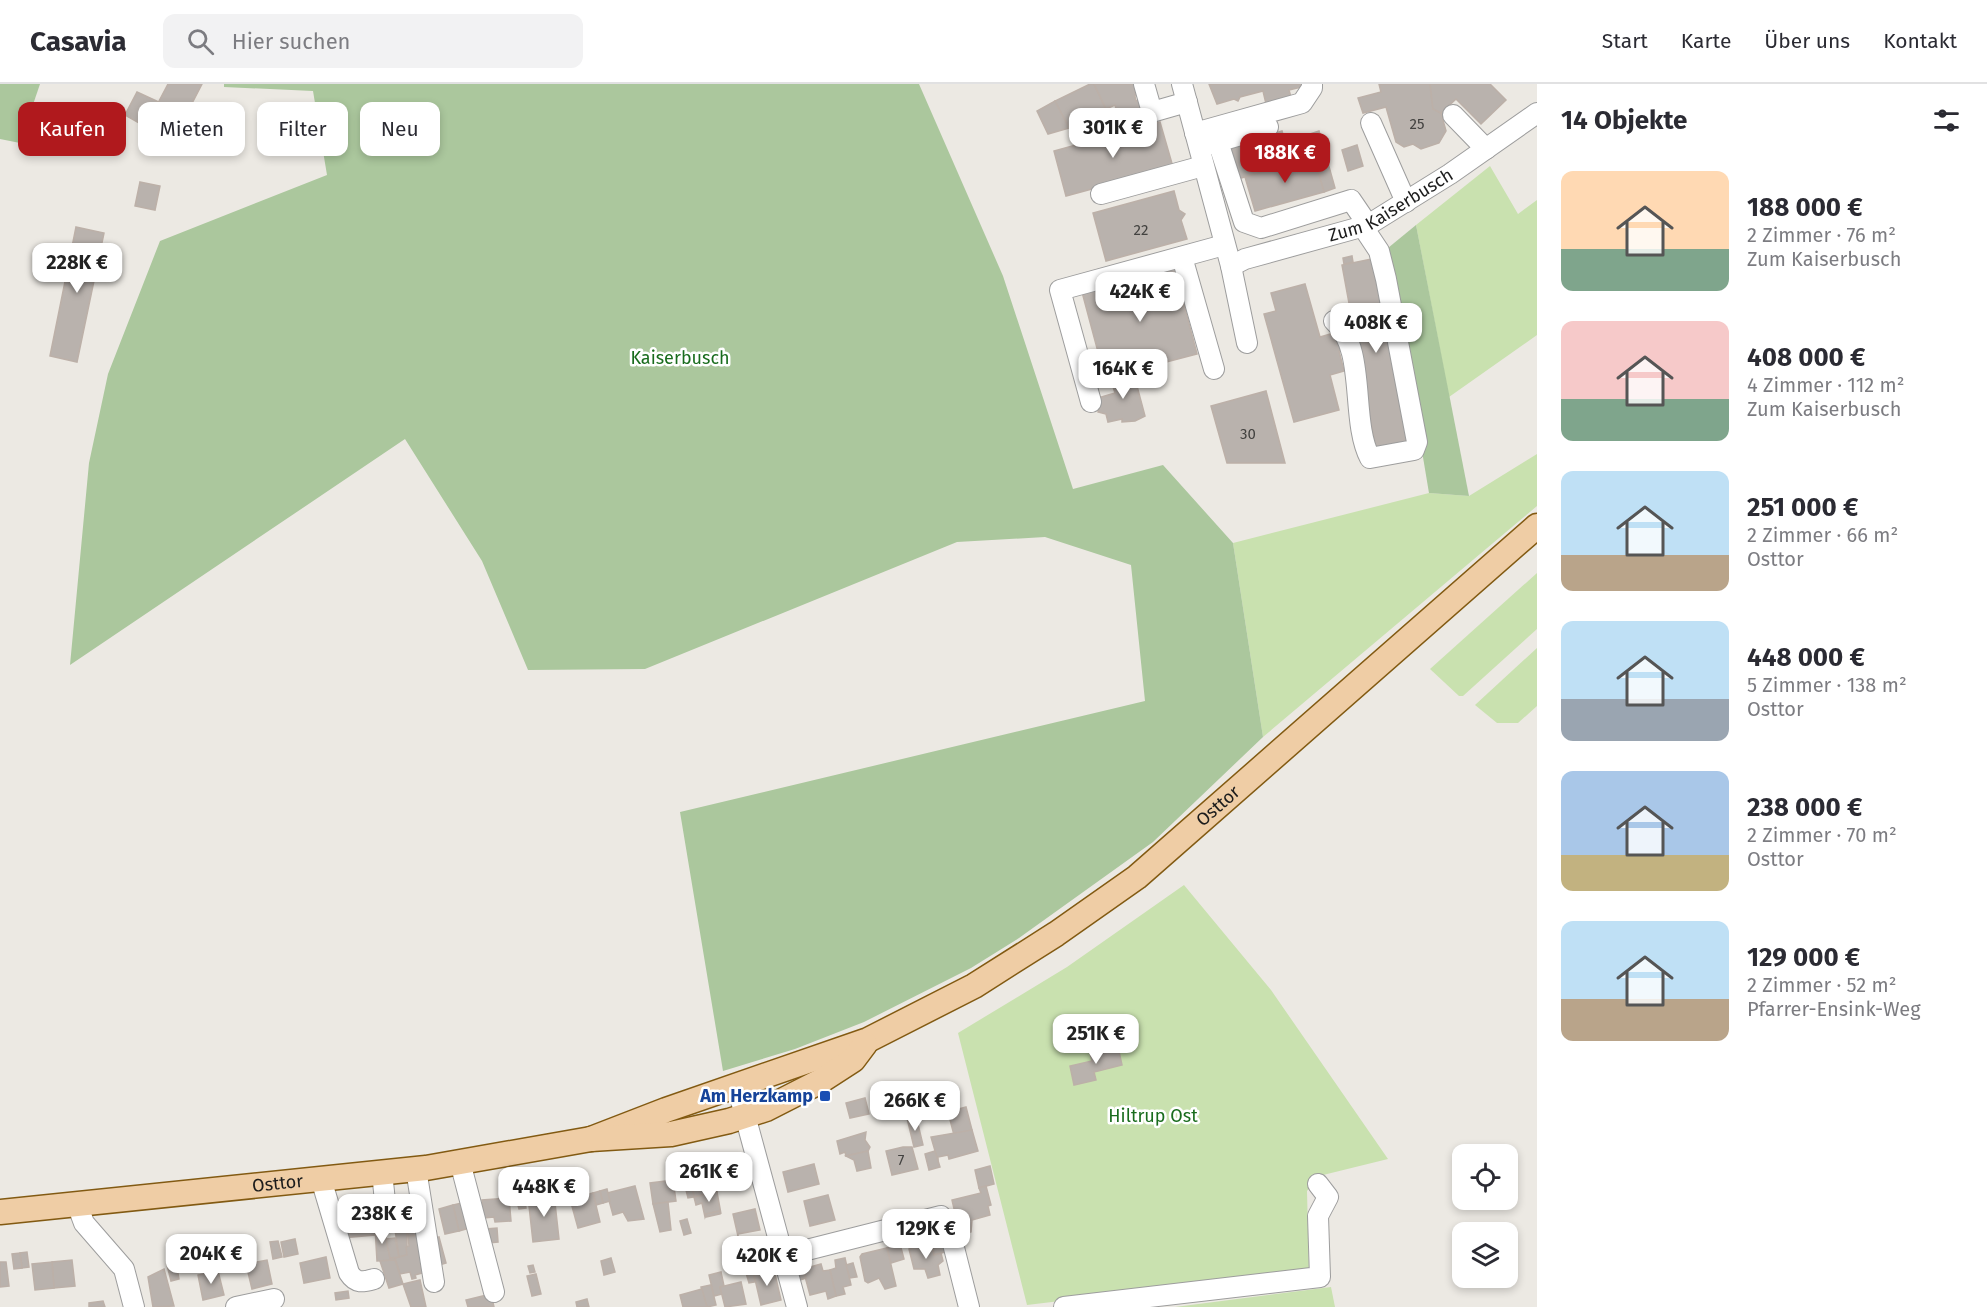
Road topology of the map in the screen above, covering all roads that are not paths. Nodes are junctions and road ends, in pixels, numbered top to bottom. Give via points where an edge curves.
1 (1144, 84) edge
2 (1312, 84) edge
3 (1184, 93) edge
4 (1537, 113) edge
5 (1453, 115) dead end
6 (1282, 123) dead end
7 (1371, 123) dead end
8 (1218, 142) junction
9 (1199, 149) junction
10 (1486, 149) junction
11 (1101, 194) dead end
12 (1406, 202) junction
13 (1366, 226) junction
14 (1224, 245) junction
15 (1182, 257) junction
16 (1231, 266) junction
17 (1334, 321) dead end
18 (1247, 343) dead end
19 (1214, 369) dead end
20 (1090, 402) dead end
21 (1537, 526) edge
22 (868, 1040) junction
23 (737, 1086) junction
24 (747, 1115) junction
25 (591, 1139) junction
26 (460, 1162) junction
27 (416, 1169) junction
28 (377, 1173) junction
29 (321, 1179) junction
30 (1318, 1184) dead end
31 (77, 1204) junction
32 (0, 1212) edge
33 (383, 1220) dead end
34 (783, 1256) junction
35 (374, 1280) dead end
36 (434, 1282) dead end
37 (494, 1292) dead end
38 (274, 1299) dead end
39 (134, 1307) edge
40 (236, 1307) edge
41 (797, 1307) edge
42 (969, 1307) edge
43 (1064, 1307) edge

1 - 3 street via 1152,112
2 - 9 street via 1302,103
3 - 9 street
4 - 10 street, Zum Kaiserbusch
5 - 10 street
6 - 8 street
7 - 12 street
8 - 9 street
8 - 13 street via 1244,222 1261,228 1351,200
9 - 11 street
9 - 14 street
10 - 12 street, Zum Kaiserbusch
12 - 13 street, Zum Kaiserbusch
13 - 16 street, Zum Kaiserbusch
13 - 17 street via 1379,251 1386,279 1417,442 1414,450 1370,458 1363,444 1351,351 1343,328
14 - 15 street
14 - 16 street
15 - 19 street
15 - 20 street via 1060,290
16 - 18 street
21 - 22 main road, Osttor via 1137,877 974,986
22 - 23 main road, Osttor
22 - 24 main road, Osttor via 853,1060 819,1082
23 - 24 street
23 - 25 main road, Osttor
24 - 25 main road, Osttor via 671,1134
24 - 34 street
25 - 26 main road, Osttor
26 - 27 main road, Osttor
26 - 37 street
27 - 28 main road, Osttor
27 - 36 street
28 - 29 main road, Osttor
28 - 33 street
29 - 31 main road, Osttor
29 - 35 street via 353,1280
30 - 43 street via 1328,1197 1318,1216 1320,1277
31 - 32 main road, Osttor
31 - 39 street via 84,1223 124,1269
34 - 41 street
34 - 42 street via 941,1216 948,1224
38 - 40 street

